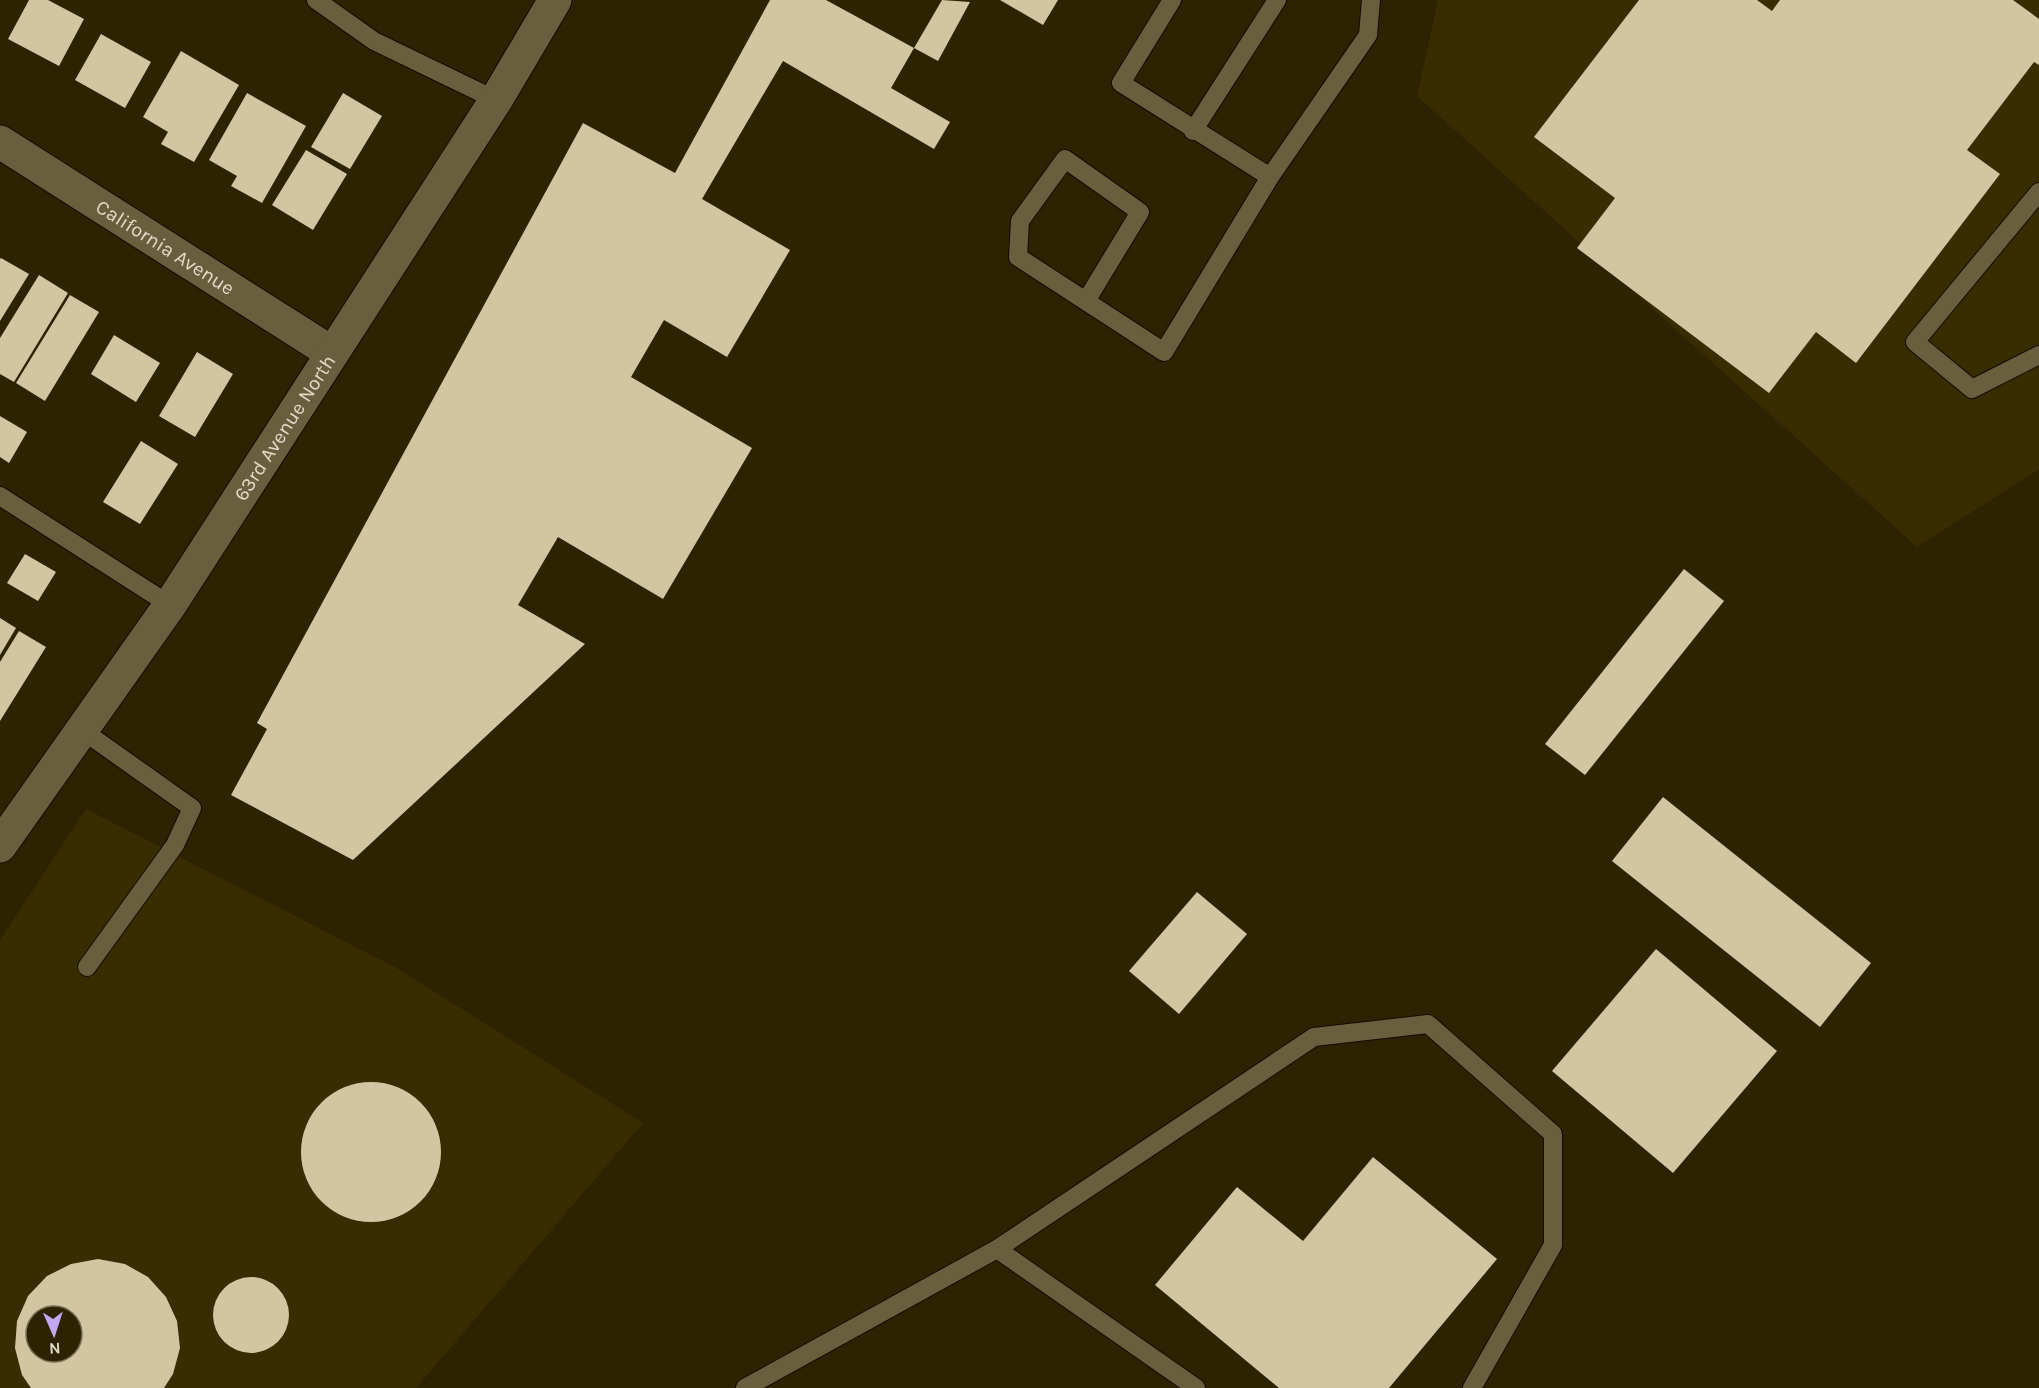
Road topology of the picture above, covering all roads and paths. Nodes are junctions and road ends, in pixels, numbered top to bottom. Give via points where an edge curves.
1 (316, 0) edge
2 (555, 0) edge
3 (1173, 0) edge
4 (1277, 0) edge
5 (1371, 0) edge
6 (496, 100) junction
7 (1193, 131) junction
8 (0, 142) edge
9 (1270, 177) junction
10 (2039, 192) edge
11 (1086, 301) junction
12 (332, 353) junction
13 (2039, 355) edge
14 (0, 496) edge
15 (170, 605) junction
16 (82, 730) junction
17 (0, 846) edge
18 (87, 967) dead end
19 (997, 1249) junction
20 (745, 1388) edge
21 (1196, 1388) edge
22 (1472, 1388) edge

1 - 6 lane via 374,41
2 - 6 street, 63rd Avenue North
3 - 7 lane via 1121,83
4 - 7 lane
5 - 9 lane via 1368,35
6 - 12 street, 63rd Avenue North
7 - 9 lane
8 - 12 street, California Avenue
9 - 11 lane via 1164,352
10 - 13 lane via 1915,342 1972,389
11 - 11 lane via 1018,257 1020,221 1065,159 1140,212
12 - 15 street, 63rd Avenue North
14 - 15 lane
15 - 16 street, 63rd Avenue North
16 - 17 street, 63rd Avenue North
16 - 18 lane via 192,808 175,845
19 - 20 lane
19 - 21 lane
19 - 22 lane via 1314,1037 1428,1024 1553,1134 1553,1245

